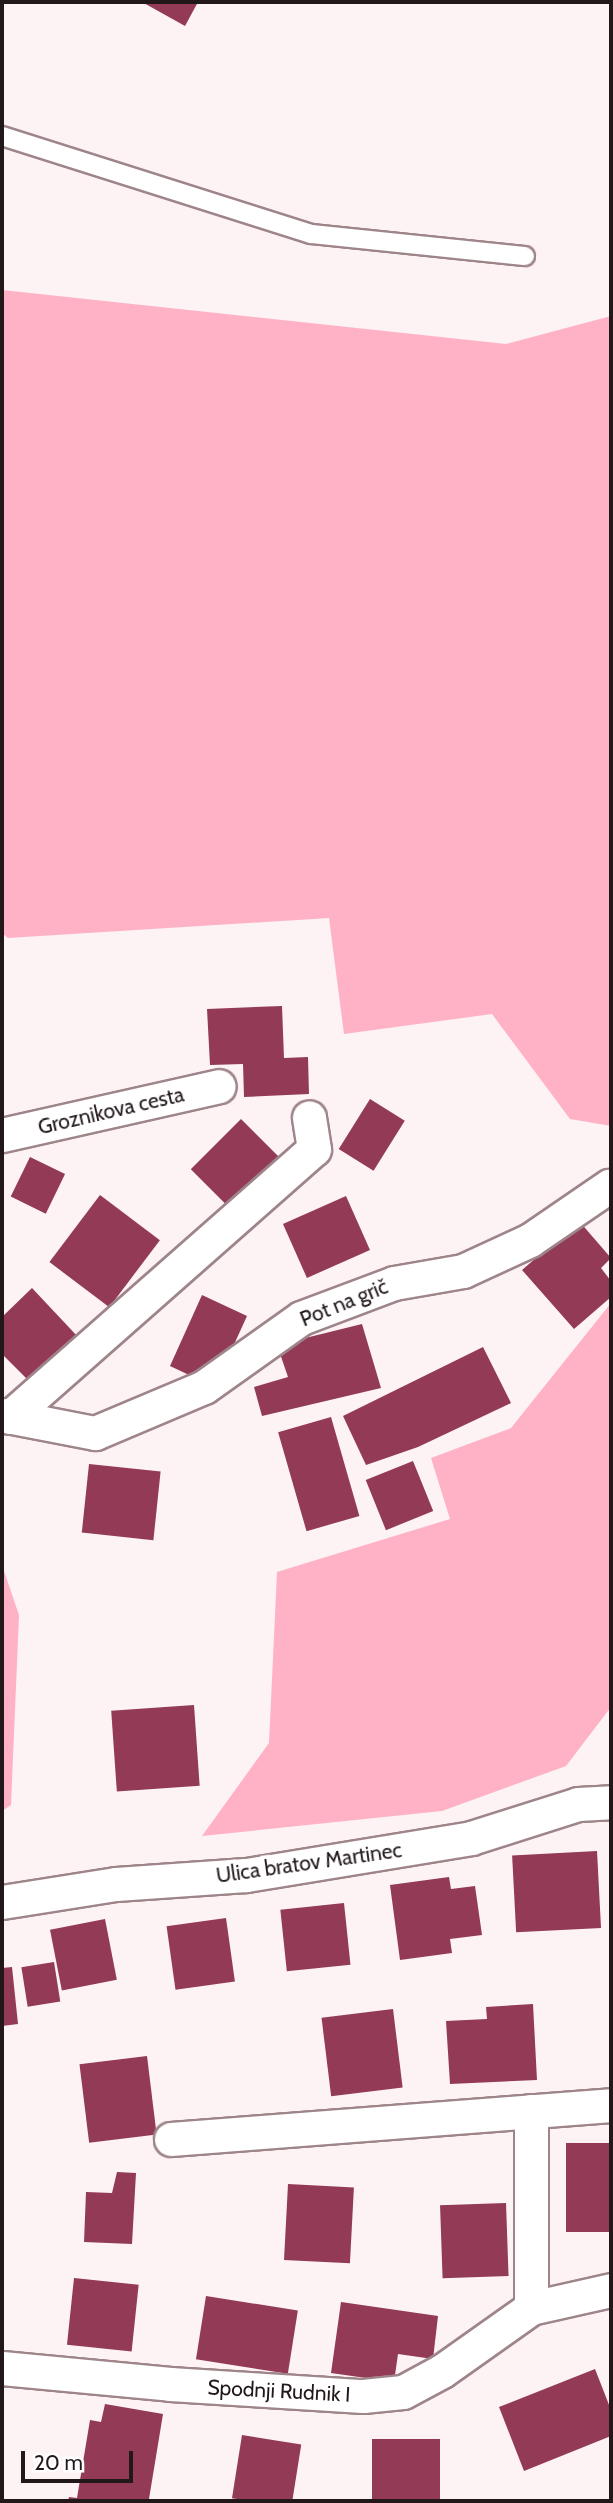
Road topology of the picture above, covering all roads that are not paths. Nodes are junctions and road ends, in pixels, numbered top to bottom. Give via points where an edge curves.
1 (2, 136) edge
2 (526, 256) dead end
3 (219, 1086) dead end
4 (309, 1116) dead end
5 (2, 1135) edge
6 (609, 1186) dead end
7 (6, 1416) edge
8 (611, 1802) edge
9 (2, 1902) edge
10 (611, 2105) edge
11 (531, 2111) junction
12 (171, 2139) dead end
13 (611, 2290) edge
14 (531, 2308) junction
15 (2, 2368) edge

1 - 2 lane via 312,234
3 - 5 street, Groznikova cesta
4 - 7 street via 314,1149
6 - 7 street, Pot na grič via 530,1240 463,1272 394,1283 301,1318 204,1387 95,1433
8 - 9 street, Ulica bratov Martinec via 578,1804 471,1838 246,1875 116,1884
10 - 11 street
11 - 12 street
11 - 14 street
13 - 14 street, Spodnji Rudnik I
14 - 15 street, Spodnji Rudnik I via 442,2371 403,2392 363,2396

